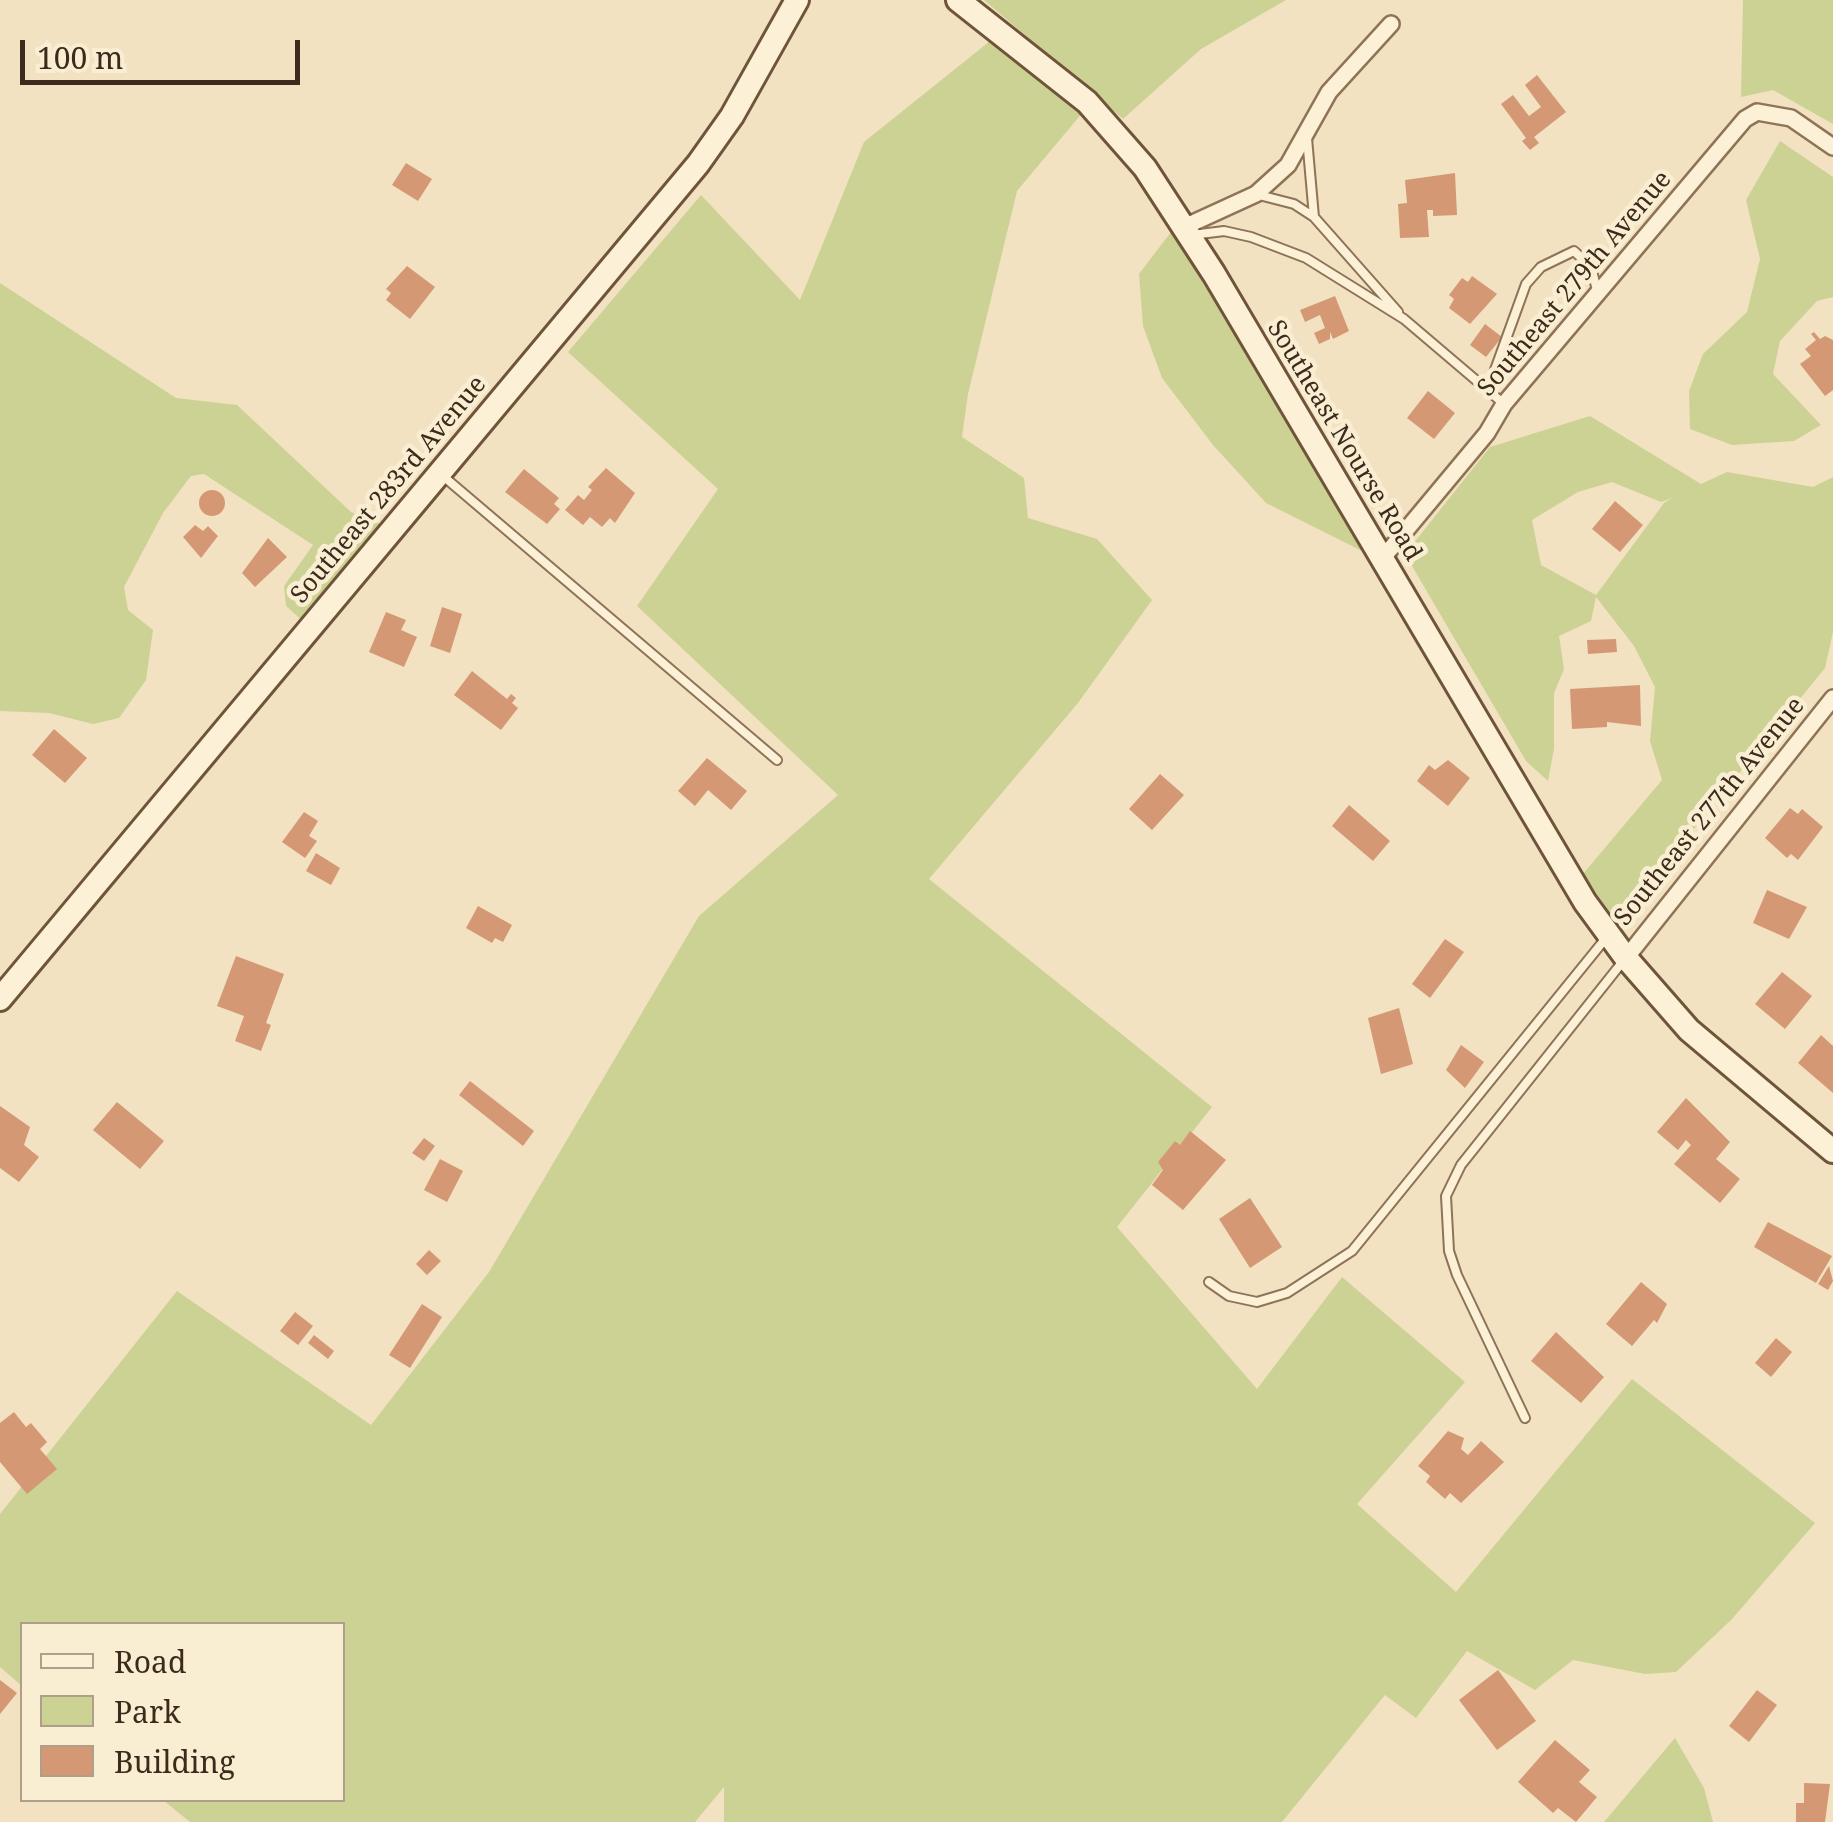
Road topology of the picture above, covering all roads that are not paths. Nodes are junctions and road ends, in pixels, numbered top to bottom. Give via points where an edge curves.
1 (796, 0) edge
2 (958, 0) edge
3 (1391, 24) dead end
4 (1308, 136) junction
5 (1833, 146) edge
6 (1256, 194) junction
7 (1314, 216) junction
8 (1187, 231) junction
9 (1598, 294) junction
10 (1404, 318) junction
11 (1488, 389) junction
12 (1504, 404) junction
13 (440, 473) junction
14 (1382, 559) junction
15 (1833, 698) edge
16 (778, 760) dead end
17 (1608, 934) junction
18 (1626, 958) junction
19 (0, 999) edge
20 (1833, 1151) edge
21 (1209, 1282) dead end
22 (1525, 1418) dead end

1 - 13 street, Southeast 283rd Avenue via 698,164
2 - 8 street, Southeast Nourse Road via 1120,135
3 - 4 street via 1329,92
4 - 6 street via 1288,166
4 - 7 lane
5 - 9 street, Southeast 279th Avenue via 1790,118 1757,112 1745,119
6 - 7 lane
6 - 8 street
7 - 10 lane
8 - 10 lane via 1278,245
8 - 14 street, Southeast Nourse Road
9 - 11 lane via 1592,267 1574,251 1542,267 1526,284
9 - 12 street, Southeast 279th Avenue
10 - 11 lane
11 - 12 lane
12 - 14 street, Southeast 279th Avenue via 1487,434
13 - 16 lane
13 - 19 street, Southeast 283rd Avenue
14 - 17 street, Southeast Nourse Road
15 - 18 street, Southeast 277th Avenue
17 - 18 street, Southeast Nourse Road
17 - 21 lane via 1352,1251 1288,1294 1257,1302 1229,1296
18 - 20 street, Southeast Nourse Road via 1689,1030
18 - 22 lane via 1460,1164 1446,1196 1457,1275

